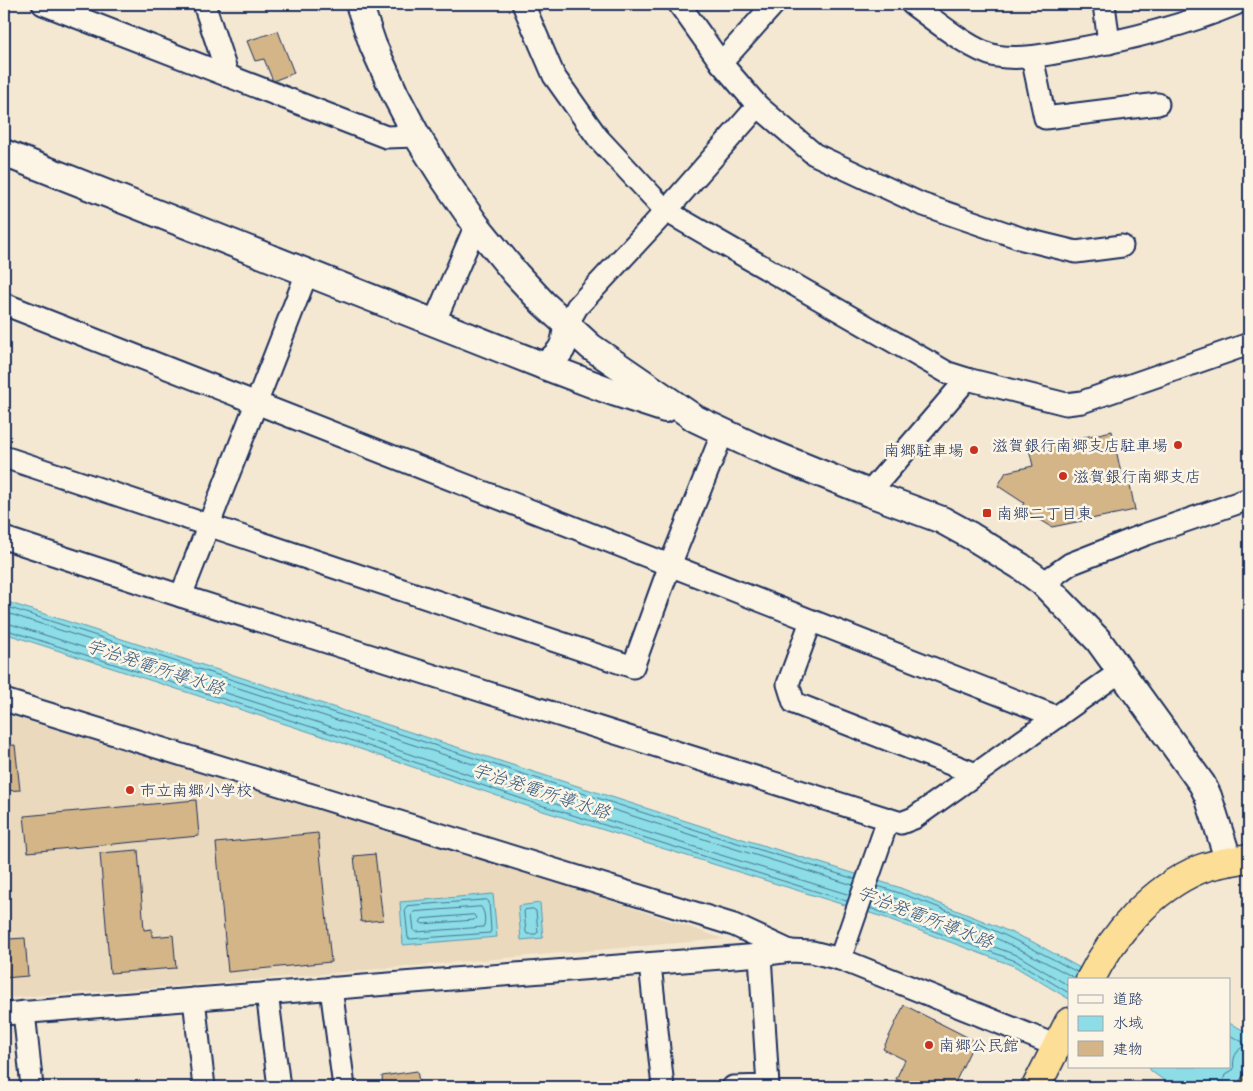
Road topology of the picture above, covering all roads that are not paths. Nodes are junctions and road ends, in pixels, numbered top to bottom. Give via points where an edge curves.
1 (43, 4) edge
2 (204, 4) edge
3 (359, 4) edge
4 (523, 4) edge
5 (679, 4) edge
6 (774, 4) edge
7 (912, 4) edge
8 (1104, 4) edge
9 (1236, 4) edge
10 (85, 12) edge
11 (1109, 43) junction
12 (1032, 57) junction
13 (721, 63) junction
14 (228, 76) junction
15 (1158, 104) dead end
16 (758, 106) junction
17 (417, 136) junction
18 (4, 153) edge
19 (666, 211) junction
20 (476, 225) junction
21 (1122, 246) dead end
22 (307, 272) junction
23 (4, 304) edge
24 (434, 323) junction
25 (567, 325) junction
26 (1249, 344) edge
27 (544, 366) junction
28 (967, 379) junction
29 (256, 403) junction
30 (696, 419) junction
31 (723, 432) junction
32 (4, 457) edge
33 (869, 493) junction
34 (1249, 499) edge
35 (208, 525) junction
36 (4, 538) edge
37 (670, 565) junction
38 (1043, 583) junction
39 (180, 596) junction
40 (811, 621) junction
41 (1120, 671) junction
42 (4, 700) edge
43 (1057, 717) junction
44 (976, 774) junction
45 (888, 820) junction
46 (1239, 860) edge
47 (790, 951) junction
48 (760, 955) junction
49 (840, 959) junction
50 (650, 964) junction
51 (1094, 974) edge
52 (331, 988) junction
53 (267, 994) junction
54 (194, 999) junction
55 (14, 1013) edge
56 (1068, 1024) edge
57 (1057, 1046) junction
58 (32, 1087) edge
59 (204, 1087) edge
60 (279, 1087) edge
61 (344, 1087) edge
62 (663, 1087) edge
63 (733, 1087) edge
64 (1036, 1087) edge

1 - 10 street
2 - 14 street
3 - 17 street via 373,45
4 - 19 street via 554,76 598,138
5 - 13 street
6 - 13 street
7 - 12 street via 972,46 994,56
8 - 11 street
9 - 11 street via 1156,32
10 - 14 street
11 - 12 street
12 - 15 street via 1045,118
13 - 16 street
14 - 17 street via 386,137
16 - 19 street
16 - 21 street via 814,154 921,204 1023,239 1076,252
17 - 20 street
18 - 22 street
19 - 25 street via 577,307
19 - 28 street via 948,373
20 - 24 street
20 - 25 street via 523,281
22 - 24 street
22 - 29 street
23 - 29 street
24 - 27 street
25 - 27 street via 566,342
25 - 30 street via 607,359
26 - 28 street via 1082,402 1066,404
27 - 30 street
28 - 33 street
29 - 35 street
29 - 37 street
30 - 31 street
31 - 33 street
31 - 37 street
32 - 35 street
33 - 38 street via 942,520
34 - 38 street via 1070,564
35 - 37 street via 633,667
35 - 39 street
36 - 39 street
37 - 40 street
38 - 41 street via 1098,640
39 - 45 street
40 - 43 street
40 - 44 street via 788,684 794,702
41 - 43 street
41 - 46 street via 1202,784
42 - 47 street via 734,925
43 - 44 street
44 - 45 street via 914,818 901,822
45 - 49 street
46 - 51 highway via 1203,868 1160,893 1122,931
47 - 48 street
47 - 49 street
48 - 50 street
48 - 63 street via 768,1086
49 - 57 street
50 - 52 street
50 - 62 street
52 - 53 street
52 - 61 street
53 - 54 street
53 - 60 street
54 - 55 street
54 - 59 street
55 - 58 street
56 - 57 highway
57 - 64 highway

